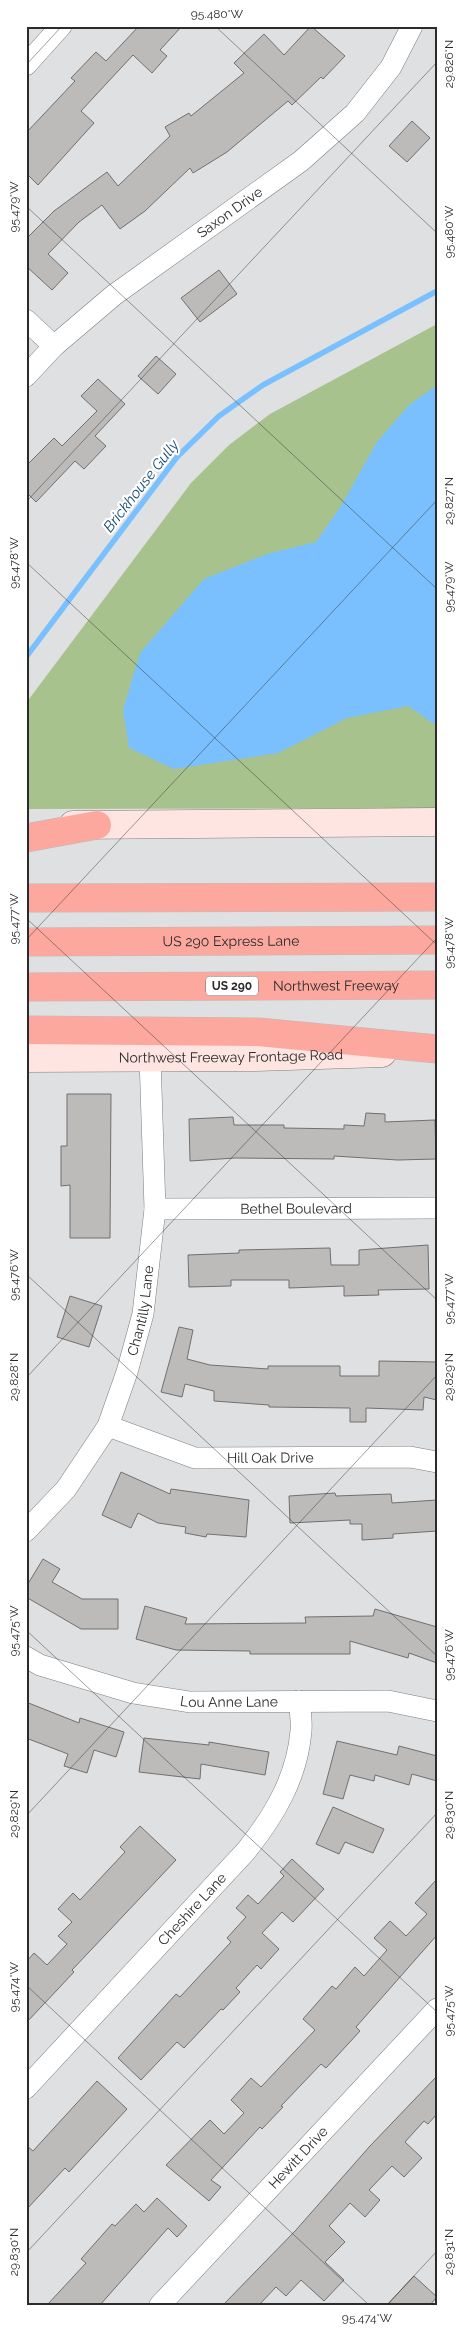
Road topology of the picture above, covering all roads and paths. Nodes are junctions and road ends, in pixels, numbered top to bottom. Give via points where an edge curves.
1 (61, 26) edge
2 (412, 26) edge
3 (26, 65) edge
4 (26, 320) edge
5 (54, 346) junction
6 (26, 376) edge
7 (437, 822) edge
8 (97, 824) junction
9 (26, 826) edge
10 (26, 838) edge
11 (437, 897) edge
12 (26, 898) edge
13 (437, 940) edge
14 (26, 942) edge
15 (437, 985) edge
16 (26, 987) edge
17 (26, 1030) edge
18 (437, 1050) edge
19 (26, 1058) edge
20 (150, 1058) junction
21 (437, 1208) edge
22 (155, 1209) junction
23 (108, 1426) junction
24 (437, 1462) edge
25 (26, 1531) edge
26 (26, 1658) edge
27 (299, 1700) junction
28 (437, 1711) edge
29 (437, 2009) edge
30 (26, 2088) edge
31 (160, 2305) edge

1 - 3 street
2 - 5 street, Saxon Drive via 391,67 355,113 301,161 114,295
4 - 5 street
5 - 6 street, Saxon Drive
7 - 8 main road
8 - 9 main road
8 - 10 highway
11 - 12 highway
13 - 14 highway, US 290 Express Lane
15 - 16 highway, Northwest Freeway / US 290
17 - 18 highway via 258,1032
18 - 20 main road, Northwest Freeway Frontage Road
19 - 20 main road, Northwest Freeway Frontage Road
20 - 22 street, Chantilly Lane
21 - 22 street, Bethel Boulevard
22 - 23 street, Chantilly Lane via 144,1314
23 - 24 street, Hill Oak Drive via 195,1458 410,1457
23 - 25 street, Chantilly Lane via 66,1489
26 - 27 street, Lou Anne Lane via 133,1693 190,1702
27 - 28 street, Lou Anne Lane via 388,1700
27 - 30 street, Cheshire Lane via 301,1730 293,1774 271,1820 246,1852
29 - 31 street, Hewitt Drive

